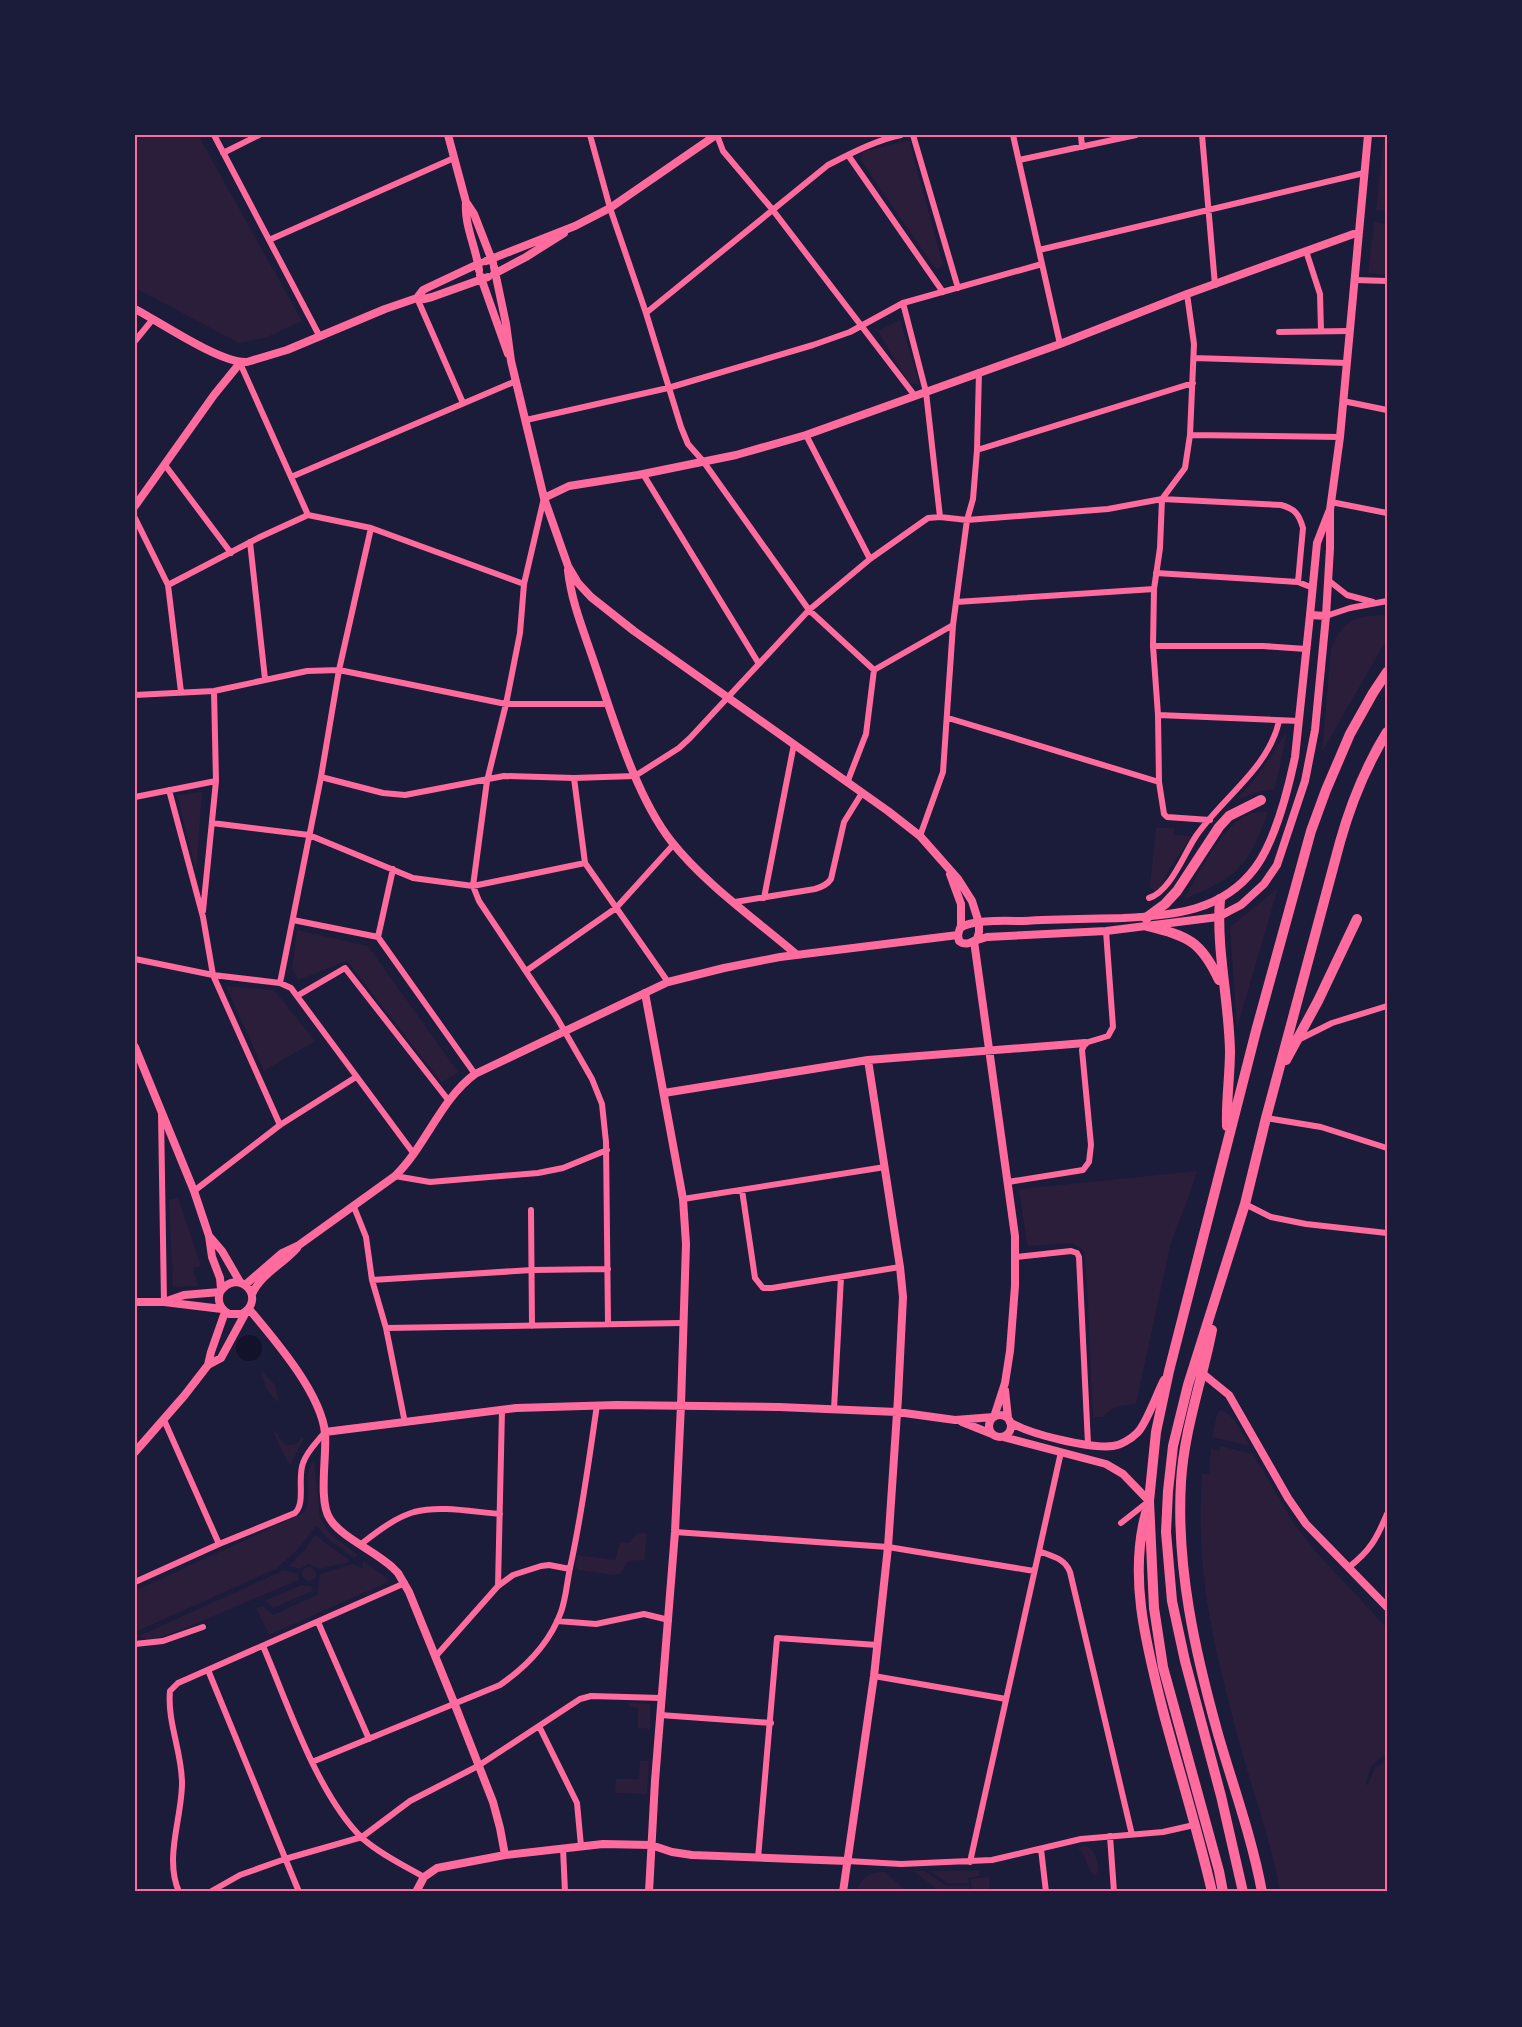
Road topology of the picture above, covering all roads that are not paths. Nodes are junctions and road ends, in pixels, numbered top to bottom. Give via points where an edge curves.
1 (214, 135) edge
2 (259, 135) edge
3 (448, 135) edge
4 (590, 135) edge
5 (717, 135) edge
6 (901, 135) edge
7 (914, 135) edge
8 (1013, 135) edge
9 (1082, 135) edge
10 (1136, 135) edge
11 (1202, 135) edge
12 (1368, 135) edge
13 (892, 136) edge
14 (1082, 147) junction
15 (224, 153) junction
16 (848, 155) junction
17 (454, 158) junction
18 (1019, 160) junction
19 (1364, 173) junction
20 (466, 202) junction
21 (610, 208) junction
22 (772, 210) junction
23 (1209, 211) junction
24 (575, 226) junction
25 (1359, 232) junction
26 (269, 240) junction
27 (1039, 250) junction
28 (1306, 251) junction
29 (1042, 264) junction
30 (486, 269) junction
31 (1355, 280) junction
32 (1387, 281) edge
33 (1215, 285) junction
34 (958, 288) junction
35 (943, 292) junction
36 (1187, 294) junction
37 (417, 298) junction
38 (903, 303) junction
39 (135, 309) edge
40 (646, 313) junction
41 (153, 319) junction
42 (862, 326) junction
43 (1322, 331) junction
44 (1350, 331) junction
45 (1279, 332) dead end
46 (320, 338) junction
47 (135, 341) edge
48 (1060, 344) junction
49 (1194, 358) junction
50 (511, 361) junction
51 (240, 363) junction
52 (1347, 363) junction
53 (979, 372) junction
54 (516, 381) junction
55 (1192, 383) junction
56 (668, 388) junction
57 (926, 392) junction
58 (915, 396) junction
59 (1344, 401) junction
60 (464, 403) junction
61 (1387, 410) edge
62 (526, 420) junction
63 (806, 435) junction
64 (1190, 435) junction
65 (1340, 437) junction
66 (977, 450) junction
67 (703, 461) junction
68 (165, 465) junction
69 (643, 474) junction
70 (291, 477) junction
71 (544, 498) junction
72 (1162, 499) junction
73 (135, 506) edge
74 (1330, 506) junction
75 (1387, 513) edge
76 (308, 515) junction
77 (940, 517) junction
78 (135, 518) edge
79 (967, 520) junction
80 (371, 528) junction
81 (250, 542) junction
82 (231, 553) junction
83 (870, 559) junction
84 (568, 566) junction
85 (1156, 573) junction
86 (1328, 580) junction
87 (1298, 582) junction
88 (524, 584) junction
89 (168, 585) junction
90 (1313, 588) junction
91 (1154, 589) junction
92 (1387, 601) edge
93 (956, 602) junction
94 (1376, 603) junction
95 (809, 610) junction
96 (1310, 615) junction
97 (1326, 616) junction
98 (953, 624) junction
99 (1153, 646) junction
100 (1306, 649) junction
101 (759, 664) junction
102 (339, 670) junction
103 (874, 670) junction
104 (1387, 672) edge
105 (265, 680) junction
106 (214, 691) junction
107 (182, 693) junction
108 (135, 695) edge
109 (729, 698) junction
110 (506, 704) junction
111 (608, 704) junction
112 (1158, 715) junction
113 (948, 717) junction
114 (1279, 721) junction
115 (1299, 721) junction
116 (1387, 732) edge
117 (794, 744) junction
118 (635, 776) junction
119 (321, 777) junction
120 (574, 778) junction
121 (216, 781) junction
122 (487, 781) junction
123 (1159, 782) junction
124 (847, 783) junction
125 (169, 790) junction
126 (862, 793) junction
127 (135, 797) edge
128 (1261, 800) dead end
129 (1210, 820) junction
130 (212, 823) junction
131 (309, 835) junction
132 (920, 836) junction
133 (674, 844) junction
134 (943, 862) junction
135 (585, 863) junction
136 (393, 869) junction
137 (473, 886) junction
138 (764, 898) junction
139 (1149, 898) dead end
140 (1220, 899) junction
141 (735, 902) junction
142 (616, 908) junction
143 (203, 917) junction
144 (1218, 917) junction
145 (293, 920) junction
146 (1357, 920) dead end
147 (1147, 922) junction
148 (979, 923) junction
149 (959, 930) junction
150 (1106, 931) junction
151 (378, 937) junction
152 (974, 941) junction
153 (796, 954) junction
154 (135, 959) edge
155 (526, 971) junction
156 (213, 975) junction
157 (668, 982) junction
158 (280, 983) junction
159 (1224, 990) junction
160 (645, 993) junction
161 (297, 996) junction
162 (1387, 1006) edge
163 (565, 1031) junction
164 (1296, 1041) junction
165 (1085, 1043) junction
166 (135, 1047) edge
167 (989, 1051) junction
168 (868, 1060) junction
169 (475, 1074) junction
170 (356, 1077) junction
171 (1274, 1085) junction
172 (664, 1093) junction
173 (449, 1101) junction
174 (161, 1111) junction
175 (1266, 1118) junction
176 (280, 1125) junction
177 (1228, 1138) junction
178 (1387, 1148) edge
179 (607, 1150) junction
180 (414, 1154) junction
181 (885, 1167) junction
182 (395, 1176) junction
183 (1008, 1182) junction
184 (742, 1190) junction
185 (194, 1191) junction
186 (683, 1199) junction
187 (1245, 1204) junction
188 (354, 1207) junction
189 (531, 1210) dead end
190 (1387, 1233) edge
191 (209, 1236) junction
192 (299, 1245) junction
193 (1016, 1257) junction
194 (1225, 1265) junction
195 (900, 1267) junction
196 (608, 1269) junction
197 (532, 1270) junction
198 (841, 1277) junction
199 (372, 1281) junction
200 (243, 1283) junction
201 (221, 1290) junction
202 (252, 1294) junction
203 (139, 1302) edge
204 (165, 1302) junction
205 (135, 1310) edge
206 (223, 1310) junction
207 (247, 1310) junction
208 (682, 1323) junction
209 (608, 1324) junction
210 (532, 1326) junction
211 (386, 1328) junction
212 (208, 1365) junction
213 (1169, 1371) junction
214 (1202, 1373) junction
215 (1005, 1383) junction
216 (597, 1405) junction
217 (681, 1406) junction
218 (834, 1409) junction
219 (502, 1410) junction
220 (897, 1412) junction
221 (994, 1417) junction
222 (164, 1420) junction
223 (955, 1420) junction
224 (1009, 1420) junction
225 (405, 1423) junction
226 (325, 1432) junction
227 (992, 1434) junction
228 (1003, 1437) junction
229 (1088, 1444) junction
230 (135, 1452) edge
231 (1061, 1452) junction
232 (1149, 1501) junction
233 (500, 1514) junction
234 (1387, 1514) edge
235 (1121, 1523) dead end
236 (675, 1532) junction
237 (219, 1544) junction
238 (361, 1544) junction
239 (888, 1547) junction
240 (1039, 1551) junction
241 (1349, 1567) junction
242 (570, 1569) junction
243 (1034, 1571) junction
244 (135, 1582) edge
245 (405, 1583) junction
246 (498, 1587) junction
247 (1387, 1607) edge
248 (669, 1620) junction
249 (557, 1621) junction
250 (318, 1622) junction
251 (203, 1627) dead end
252 (135, 1644) edge
253 (877, 1645) junction
254 (263, 1646) junction
255 (436, 1656) junction
256 (208, 1670) junction
257 (874, 1676) junction
258 (661, 1698) junction
259 (1006, 1699) junction
260 (455, 1705) junction
261 (660, 1715) junction
262 (771, 1723) junction
263 (539, 1726) junction
264 (369, 1739) junction
265 (312, 1762) junction
266 (478, 1766) junction
267 (1194, 1825) junction
268 (1132, 1835) junction
269 (1110, 1836) junction
270 (362, 1838) junction
271 (651, 1845) junction
272 (581, 1846) junction
273 (563, 1848) junction
274 (1041, 1849) junction
275 (505, 1855) junction
276 (285, 1858) junction
277 (758, 1858) junction
278 (847, 1861) junction
279 (970, 1862) junction
280 (424, 1877) junction
281 (179, 1892) edge
282 (210, 1892) edge
283 (299, 1892) edge
284 (416, 1892) edge
285 (565, 1892) edge
286 (650, 1892) edge
287 (843, 1892) edge
288 (1046, 1892) edge
289 (1114, 1892) edge
290 (1212, 1892) edge
291 (1223, 1892) edge
292 (1244, 1892) edge
293 (1262, 1892) edge

1 - 15 street
2 - 15 street
3 - 17 street
4 - 21 street
5 - 21 street
5 - 22 street via 723,151
6 - 13 street
7 - 34 street
8 - 18 street
9 - 14 street
10 - 14 street
11 - 23 street
12 - 19 street
13 - 16 street
14 - 18 street
15 - 26 street
16 - 22 street via 828,165
16 - 35 street
17 - 20 street
17 - 26 street
18 - 27 street
19 - 23 street
19 - 25 street
20 - 30 street via 474,214
20 - 30 street via 465,215
21 - 24 street
21 - 40 street
22 - 40 street
22 - 42 street
23 - 27 street
23 - 33 street
24 - 30 street
24 - 30 street via 543,247
25 - 28 street
25 - 31 street
26 - 46 street
27 - 29 street
28 - 33 street
28 - 43 street via 1320,294
29 - 34 street
29 - 48 street
30 - 37 street via 424,299
30 - 37 street via 423,290
30 - 50 street
30 - 50 street via 508,331
31 - 32 street
31 - 44 street
33 - 36 street
34 - 35 street
35 - 38 street
36 - 48 street
36 - 49 street
37 - 46 street
37 - 60 street
38 - 42 street
38 - 57 street
39 - 41 street
40 - 56 street
41 - 47 street
41 - 51 street
42 - 56 street via 836,338
42 - 58 street
43 - 44 street
43 - 45 street
44 - 52 street
46 - 51 street
48 - 53 street
49 - 52 street
49 - 55 street
50 - 54 street
51 - 68 street
51 - 70 street
52 - 59 street
53 - 57 street
53 - 66 street
54 - 60 street
54 - 62 street
55 - 64 street
55 - 66 street
56 - 62 street
56 - 67 street via 688,444
57 - 58 street
57 - 77 street
58 - 63 street
59 - 61 street
59 - 65 street
60 - 70 street
62 - 71 street
63 - 67 street
63 - 83 street
64 - 65 street
64 - 72 street via 1185,468
65 - 74 street
66 - 79 street
67 - 69 street
67 - 95 street
68 - 73 street
68 - 82 street
69 - 71 street via 569,486
69 - 101 street
70 - 76 street
71 - 84 street
71 - 88 street
72 - 79 street via 1108,509
72 - 85 street
72 - 87 street via 1281,505 1294,510 1303,528
74 - 75 street
74 - 86 street
74 - 90 street via 1317,543
76 - 80 street
76 - 81 street
77 - 79 street
77 - 83 street via 919,523
78 - 89 street
79 - 93 street
80 - 88 street
80 - 102 street
81 - 82 street
81 - 105 street
82 - 89 street
83 - 95 street
84 - 109 street via 578,583 600,605
84 - 111 street via 572,595
85 - 87 street
85 - 91 street
86 - 94 street via 1347,595
86 - 97 street
87 - 90 street
88 - 110 street via 520,633
89 - 107 street
90 - 96 street
91 - 93 street
91 - 99 street
92 - 94 street
93 - 98 street
94 - 97 street
95 - 101 street
95 - 103 street
96 - 97 main road
96 - 100 main road
97 - 144 main road via 1312,745 1283,849 1264,884
98 - 103 street
98 - 113 street
99 - 100 street
99 - 112 street
100 - 115 main road
101 - 109 street
102 - 105 street via 307,670
102 - 110 street
102 - 119 street
103 - 124 street via 866,734
104 - 177 highway via 1347,741 1311,831
105 - 106 street
106 - 107 street
106 - 121 street
107 - 108 street
109 - 117 street
109 - 118 street via 679,748
110 - 111 street
110 - 122 street
111 - 118 street
112 - 114 street
112 - 123 street
113 - 123 street
113 - 132 street via 943,772
114 - 115 street
114 - 129 street via 1271,744 1256,766
115 - 140 main road via 1291,778 1269,843 1243,883
116 - 171 highway via 1348,815
117 - 124 street
117 - 138 street
118 - 120 street
118 - 133 street
119 - 122 street via 405,795
119 - 131 street
120 - 122 street via 519,776
120 - 135 street
121 - 125 street
121 - 130 street
122 - 137 street
123 - 129 street via 1167,817
124 - 126 street
125 - 127 street
125 - 143 street
126 - 132 street
126 - 138 street via 844,822 829,883
128 - 147 highway via 1229,816 1177,891
129 - 139 street via 1165,887
130 - 131 street
130 - 143 street
131 - 136 street
131 - 145 street
132 - 134 street
133 - 141 street
133 - 142 street
134 - 148 street via 967,891
134 - 149 street via 961,904
135 - 137 street
135 - 142 street
136 - 137 street via 414,878
136 - 151 street
137 - 155 street via 478,901
138 - 141 street
140 - 144 highway
140 - 147 main road
141 - 153 street
142 - 155 street
142 - 157 street
143 - 156 street
144 - 147 main road
144 - 159 highway
145 - 151 street
145 - 158 street
146 - 164 highway
147 - 148 main road
147 - 150 main road
147 - 159 highway via 1198,946 1208,957
148 - 149 main road
148 - 152 main road via 979,936
149 - 152 main road via 959,941
149 - 153 main road
150 - 152 main road
150 - 165 street via 1113,1027 1108,1036
151 - 169 street
152 - 167 street
153 - 157 main road
154 - 156 street
155 - 163 street
156 - 158 street
156 - 176 street
157 - 160 main road
158 - 161 street
159 - 177 highway via 1230,1052
160 - 163 main road
160 - 172 street
161 - 170 street
161 - 173 street via 345,968
162 - 164 street via 1332,1023
163 - 169 main road
163 - 179 street via 601,1100
164 - 171 highway
165 - 167 street
165 - 183 street via 1082,1050 1091,1145 1087,1167
166 - 174 street
167 - 168 street
167 - 183 street
168 - 172 street
168 - 181 street
169 - 173 main road
170 - 176 street
170 - 180 street
171 - 175 highway
172 - 186 street
173 - 180 main road
174 - 185 street
174 - 204 street
175 - 178 street via 1321,1127
175 - 187 highway
176 - 185 street
177 - 213 highway
179 - 182 street via 557,1170 538,1173 430,1182
179 - 196 street
180 - 182 main road
181 - 184 street
181 - 195 street
182 - 188 main road
183 - 193 street
184 - 186 street
184 - 198 street via 755,1278 760,1286 772,1288
185 - 191 street
186 - 208 street via 686,1244
187 - 190 street via 1272,1217 1306,1224
187 - 194 highway
188 - 192 main road
188 - 199 street via 366,1237
189 - 197 street
191 - 200 street
191 - 201 street
192 - 200 main road
192 - 202 main road via 259,1282
193 - 215 street via 1013,1327
193 - 229 street via 1071,1251 1079,1257
194 - 214 highway
194 - 292 highway via 1176,1436 1166,1532 1172,1600 1185,1661
195 - 198 street
195 - 220 street via 903,1297
196 - 197 street
196 - 209 street
197 - 199 street
197 - 210 street
198 - 218 street
199 - 211 street
200 - 201 main road via 230,1282
200 - 202 main road
201 - 204 main road
201 - 206 main road via 218,1299
202 - 207 main road
203 - 204 main road
203 - 205 street
204 - 206 main road
206 - 207 main road via 233,1315
206 - 212 street
207 - 212 street via 221,1358
207 - 226 street via 305,1384
208 - 209 street
208 - 217 street
209 - 210 street
210 - 211 street
211 - 225 street
212 - 222 street
213 - 229 street via 1137,1433 1113,1446
213 - 232 highway via 1156,1432
214 - 241 street via 1229,1395 1297,1512
214 - 293 highway via 1181,1480 1180,1534 1185,1580 1198,1657
215 - 221 street
215 - 224 street
216 - 217 street
216 - 219 street
216 - 242 street
217 - 218 street
217 - 236 street
218 - 220 street
219 - 225 street
219 - 233 street
220 - 223 street
220 - 239 street
221 - 223 street
221 - 224 street via 1002,1415
221 - 227 street via 989,1425
222 - 230 street
222 - 237 street
223 - 227 street
224 - 228 street via 1011,1429
224 - 229 street via 1029,1430
225 - 226 street
226 - 237 street via 303,1462 302,1502 298,1510
226 - 238 street via 327,1513 338,1529
227 - 228 street
228 - 231 street
231 - 232 street via 1115,1468
231 - 240 street
232 - 235 street
232 - 267 highway via 1139,1552 1143,1627
232 - 291 highway via 1154,1608 1163,1667
233 - 238 street via 432,1509 415,1512
233 - 246 street
234 - 241 street via 1375,1542
236 - 239 street
236 - 248 street
237 - 244 street
238 - 245 street via 387,1562
239 - 243 street
239 - 253 street
240 - 243 street
240 - 268 street via 1061,1559 1070,1572
241 - 247 street
242 - 246 street via 541,1566 513,1575
242 - 249 street
243 - 259 street
245 - 250 street
245 - 255 street
246 - 255 street
248 - 249 street via 644,1614 596,1624
248 - 258 street
249 - 260 street via 536,1653 514,1675
250 - 254 street
250 - 264 street
251 - 252 street via 163,1641
253 - 257 street
253 - 262 street via 777,1638
254 - 256 street
254 - 265 street
255 - 260 street
256 - 276 street
256 - 281 street via 178,1683 170,1691 182,1780 173,1861
257 - 259 street
257 - 278 street
258 - 261 street
258 - 263 street via 586,1696
259 - 279 street
260 - 264 street
260 - 266 street
261 - 262 street
261 - 271 street
262 - 277 street
263 - 266 street
263 - 272 street via 577,1803
264 - 265 street
265 - 270 street via 332,1798
266 - 270 street via 419,1795
266 - 275 street via 496,1810
267 - 268 street
267 - 290 highway
268 - 269 street
269 - 274 street
269 - 289 street
270 - 276 street
270 - 280 street
271 - 272 street
271 - 277 street via 679,1854
271 - 286 street
272 - 273 street
273 - 275 street
273 - 285 street
274 - 279 street
274 - 288 street
275 - 280 street via 437,1868
276 - 282 street via 240,1875
276 - 283 street
277 - 278 street
278 - 279 street
278 - 287 street
280 - 284 street

